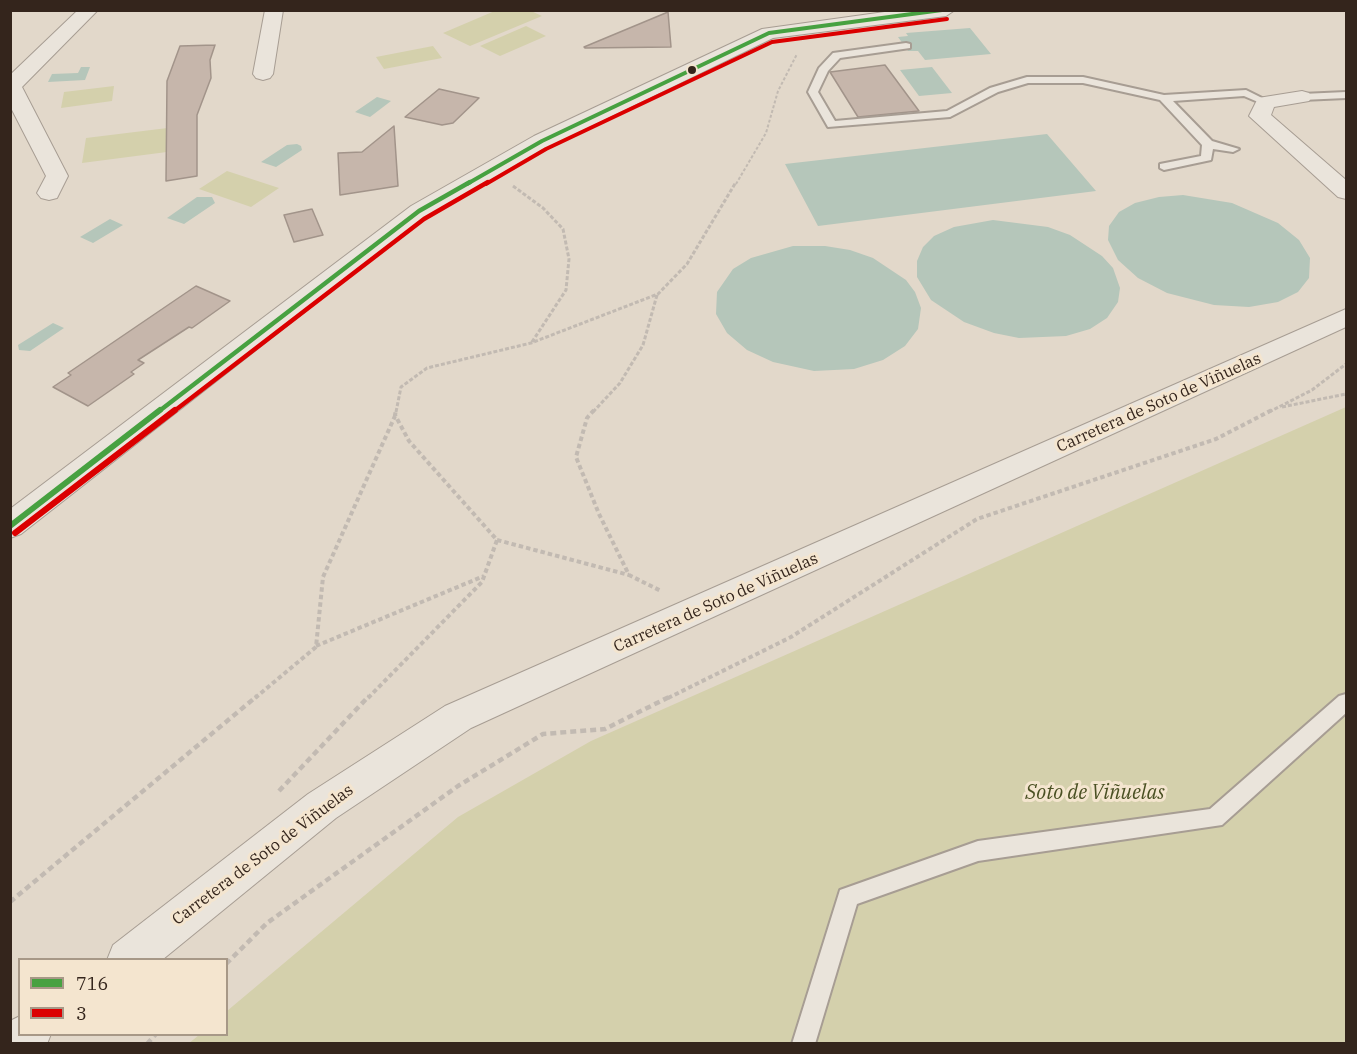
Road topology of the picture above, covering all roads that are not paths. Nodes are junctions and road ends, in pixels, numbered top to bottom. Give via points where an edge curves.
1 (90, 10) edge
2 (274, 10) edge
3 (942, 11) edge
4 (767, 22) edge
5 (906, 46) dead end
6 (263, 74) dead end
7 (11, 87) edge
8 (1347, 96) edge
9 (1302, 97) joint
10 (1164, 98) junction
11 (1265, 102) junction
12 (1208, 144) junction
13 (1233, 149) dead end
14 (1164, 166) dead end
15 (1347, 192) edge
16 (49, 193) dead end
17 (1347, 317) edge
18 (10, 526) edge
19 (1347, 702) edge
20 (131, 958) edge
21 (803, 1044) edge

1 - 7 street
2 - 6 street
3 - 4 street via 802,29
4 - 18 street via 419,211
5 - 10 lane via 837,55 823,70 813,92 832,125 950,114 994,90 1027,80 1083,80
7 - 16 street via 57,176
8 - 9 lane
9 - 11 street
10 - 11 lane via 1246,93
10 - 12 lane
11 - 15 street via 1260,116
12 - 13 lane
12 - 14 lane via 1207,158
17 - 20 street, Carretera de Soto de Viñuelas via 458,717 322,806
19 - 21 lane via 1215,818 978,851 848,897

